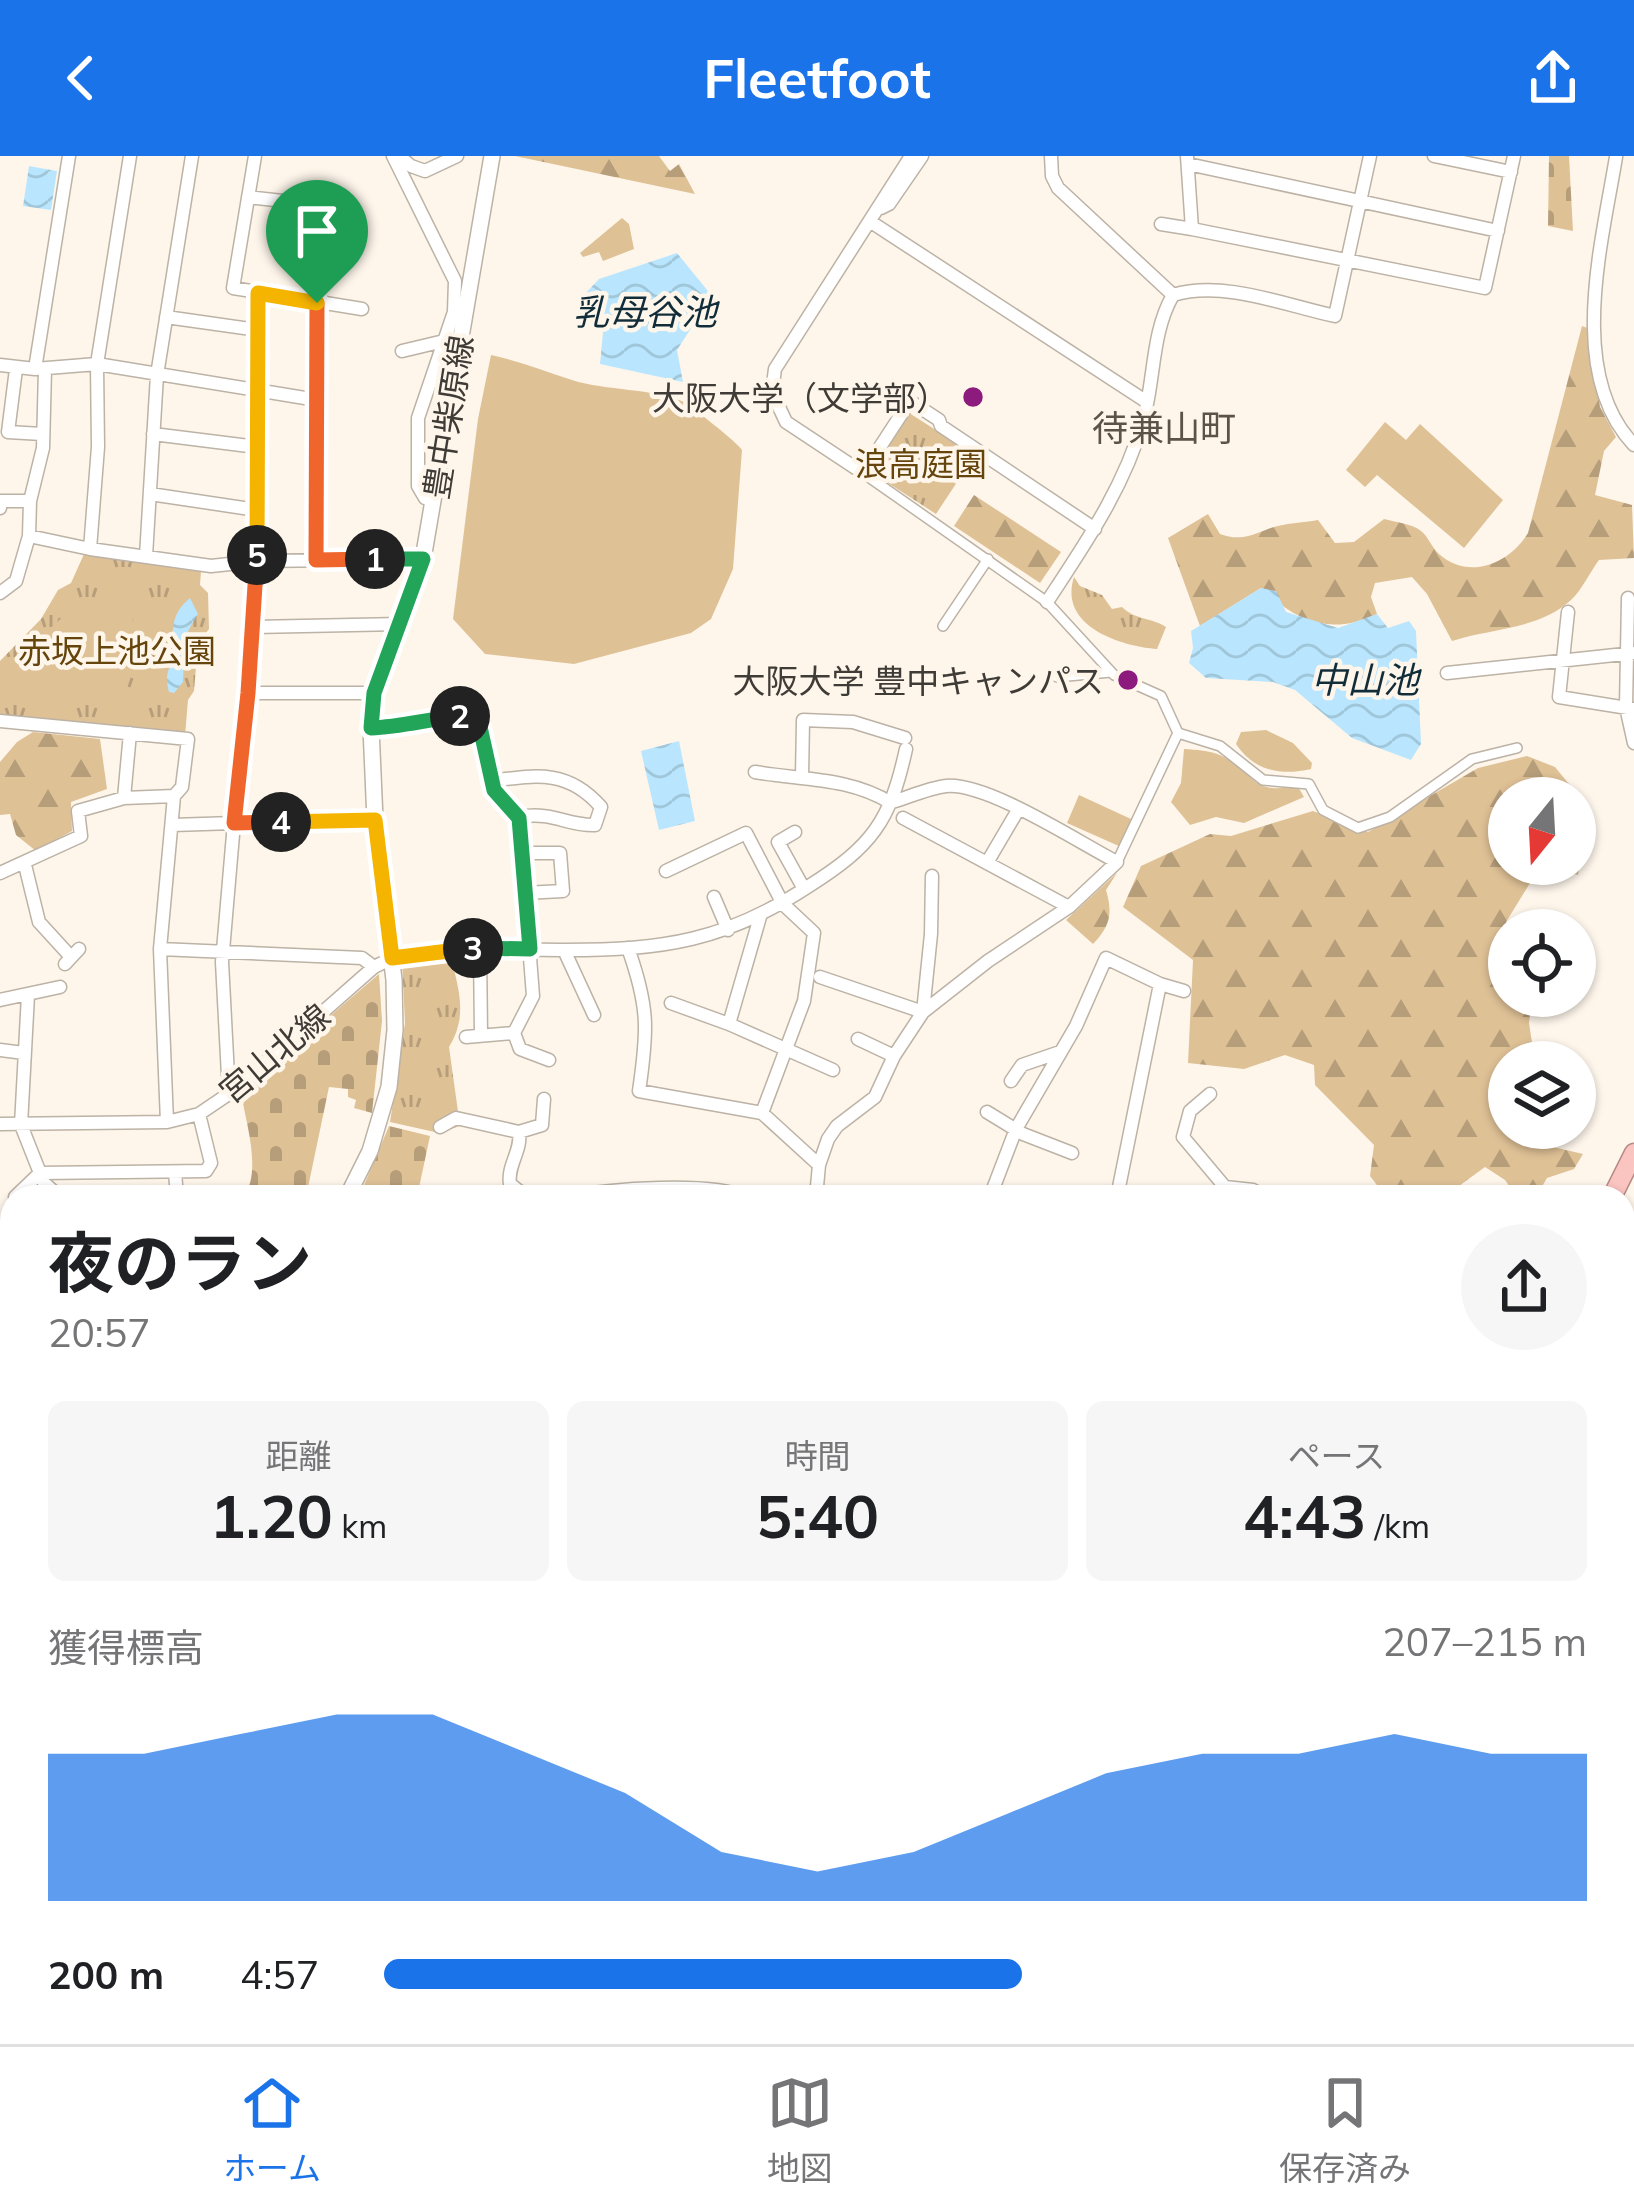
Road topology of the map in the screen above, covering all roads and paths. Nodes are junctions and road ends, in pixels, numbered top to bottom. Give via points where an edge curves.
1 (69, 156) edge
2 (130, 156) edge
3 (192, 156) edge
4 (255, 156) edge
5 (396, 156) edge
6 (458, 156) edge
7 (492, 156) edge
8 (910, 156) edge
9 (922, 156) edge
10 (1051, 156) edge
11 (1370, 156) edge
12 (1434, 156) edge
13 (1514, 156) edge
14 (1615, 156) edge
15 (1188, 160) edge
16 (1634, 162) edge
17 (1511, 172) junction
18 (248, 197) junction
19 (337, 199) dead end
20 (1360, 202) junction
21 (880, 208) junction
22 (872, 222) junction
23 (1161, 224) dead end
24 (1192, 229) junction
25 (1498, 230) junction
26 (1348, 258) junction
27 (258, 293) junction
28 (1173, 295) junction
29 (317, 303) junction
30 (362, 309) dead end
31 (166, 317) junction
32 (257, 329) junction
33 (444, 341) junction
34 (402, 351) dead end
35 (98, 364) junction
36 (0, 365) edge
37 (16, 369) junction
38 (40, 369) junction
39 (157, 375) junction
40 (258, 389) junction
41 (317, 400) junction
42 (1148, 402) junction
43 (42, 434) junction
44 (153, 434) junction
45 (1634, 445) edge
46 (257, 447) junction
47 (863, 473) junction
48 (150, 494) junction
49 (30, 500) junction
50 (434, 501) junction
51 (0, 508) edge
52 (257, 510) junction
53 (1095, 529) junction
54 (29, 536) junction
55 (90, 549) junction
56 (146, 556) junction
57 (423, 559) junction
58 (988, 559) junction
59 (316, 560) junction
60 (257, 561) junction
61 (0, 593) edge
62 (1628, 598) dead end
63 (1047, 602) junction
64 (1568, 612) dead end
65 (401, 624) junction
66 (943, 626) dead end
67 (253, 627) junction
68 (1630, 654) edge
69 (1563, 659) junction
70 (1111, 672) junction
71 (1448, 673) dead end
72 (1057, 676) dead end
73 (248, 693) junction
74 (374, 693) junction
75 (1630, 708) edge
76 (0, 721) edge
77 (371, 728) junction
78 (130, 733) junction
79 (1178, 733) junction
80 (1634, 742) edge
81 (1517, 748) dead end
82 (754, 772) dead end
83 (802, 777) junction
84 (491, 782) junction
85 (174, 796) junction
86 (124, 798) junction
87 (891, 803) junction
88 (1018, 810) junction
89 (519, 818) junction
90 (902, 818) dead end
91 (375, 820) junction
92 (234, 823) junction
93 (172, 825) junction
94 (795, 832) dead end
95 (522, 853) junction
96 (988, 861) junction
97 (1118, 862) junction
98 (25, 865) junction
99 (666, 871) dead end
100 (0, 873) edge
101 (932, 876) dead end
102 (804, 890) junction
103 (524, 893) junction
104 (714, 898) dead end
105 (783, 904) junction
106 (1069, 907) junction
107 (760, 917) junction
108 (728, 930) junction
109 (480, 948) junction
110 (628, 948) junction
111 (160, 949) junction
112 (530, 949) junction
113 (223, 950) junction
114 (564, 950) junction
115 (72, 957) dead end
116 (392, 958) junction
117 (374, 967) junction
118 (820, 977) dead end
119 (1160, 984) junction
120 (59, 987) dead end
121 (1184, 991) dead end
122 (28, 995) junction
123 (0, 1000) edge
124 (670, 1003) dead end
125 (923, 1012) junction
126 (593, 1015) dead end
127 (729, 1024) junction
128 (514, 1033) junction
129 (858, 1039) dead end
130 (0, 1049) edge
131 (787, 1050) junction
132 (1061, 1051) junction
133 (24, 1053) junction
134 (894, 1056) junction
135 (549, 1060) dead end
136 (833, 1070) dead end
137 (1011, 1081) dead end
138 (1210, 1094) dead end
139 (229, 1095) junction
140 (544, 1099) dead end
141 (987, 1112) dead end
142 (762, 1113) junction
143 (199, 1114) junction
144 (167, 1122) junction
145 (0, 1124) edge
146 (21, 1125) junction
147 (440, 1127) dead end
148 (1016, 1130) junction
149 (519, 1132) junction
150 (1072, 1153) dead end
151 (1634, 1153) edge
152 (819, 1165) junction
153 (176, 1172) junction
154 (40, 1173) junction
155 (28, 1185) edge
156 (46, 1185) edge
157 (177, 1185) edge
158 (353, 1185) edge
159 (511, 1185) edge
160 (817, 1185) edge
161 (995, 1185) edge
162 (1119, 1185) edge
163 (1223, 1185) edge
164 (1618, 1185) edge

1 - 38 street
2 - 35 street
3 - 31 street
4 - 18 street
5 - 6 street via 425,170
5 - 33 street via 455,280
7 - 50 street, 豊中柴原線
8 - 21 street
9 - 21 street
10 - 28 street via 1058,188
11 - 20 street
12 - 17 street
13 - 17 street
14 - 16 street
14 - 45 street via 1591,306 1606,402
15 - 20 street
15 - 24 street
17 - 25 street
18 - 19 street via 319,205
18 - 27 street via 232,288
20 - 25 street
20 - 26 street
21 - 22 street
22 - 42 street
22 - 47 street via 779,359 772,392 786,422
23 - 24 street
24 - 26 street
25 - 26 street via 1485,288
26 - 28 street via 1335,316 1228,291
27 - 29 street
27 - 32 street
28 - 42 street
29 - 30 street
29 - 41 street
31 - 32 street
31 - 39 street
32 - 40 street
33 - 34 street
33 - 50 street via 418,418 418,487
35 - 38 street
35 - 39 street
35 - 55 street
36 - 37 street
37 - 38 street
37 - 43 street via 8,432
38 - 43 street
39 - 40 street
39 - 44 street
40 - 41 street
40 - 46 street
41 - 59 street
42 - 53 street
43 - 49 street
44 - 46 street
44 - 48 street
46 - 52 street
47 - 53 street via 910,401
47 - 58 street
48 - 52 street
48 - 56 street
49 - 51 street via 1,500
49 - 54 street
50 - 57 street, 豊中柴原線
52 - 60 street
53 - 63 street
54 - 55 street
54 - 61 street via 16,581
55 - 56 street
56 - 60 street via 212,566
57 - 59 street
57 - 65 street, 豊中柴原線
58 - 63 street
58 - 66 street
59 - 60 street
60 - 67 street
62 - 68 street
63 - 70 street
64 - 69 street
65 - 67 street
65 - 74 street, 豊中柴原線
67 - 73 street
68 - 69 street
68 - 75 street
69 - 71 street
69 - 75 street via 1559,697
70 - 72 street
70 - 79 street via 1161,696
73 - 74 street
73 - 92 street
74 - 77 street, 豊中柴原線
75 - 80 street
76 - 78 street
77 - 84 street via 471,718
77 - 91 street, 豊中柴原線
78 - 85 street via 188,739
78 - 86 street
79 - 81 street via 1220,746 1263,780 1309,784 1335,818 1358,828 1390,817 1472,759
79 - 97 street
82 - 83 street
83 - 87 street
83 - 87 street via 803,720 854,722 905,744
84 - 89 street
84 - 89 street via 547,774 588,792 601,807 595,825 542,813
85 - 86 street
85 - 93 street
86 - 98 street via 78,811 81,836
87 - 88 street via 966,787
87 - 102 street via 863,846
88 - 96 street
88 - 97 street
89 - 95 street
90 - 96 street
91 - 92 street
91 - 116 street, 豊中柴原線
92 - 93 street
92 - 113 street
93 - 111 street
94 - 102 street via 778,842
95 - 103 street
95 - 103 street via 560,853 563,891
96 - 106 street
97 - 106 street
98 - 100 street
98 - 115 street via 39,922
99 - 105 street via 746,833
101 - 125 street
102 - 105 street
103 - 112 street
104 - 108 street
105 - 107 street
105 - 131 street via 814,933
106 - 125 street
107 - 108 street
107 - 127 street
108 - 110 street
109 - 112 street
109 - 116 street
109 - 128 street via 473,1036
110 - 114 street
110 - 142 street via 649,995 639,1091
111 - 113 street
111 - 144 street
112 - 114 street
112 - 128 street via 533,996
113 - 117 street via 362,958
113 - 139 street
114 - 126 street
116 - 117 street, 宮山北線
116 - 158 street, 豊中柴原線 via 389,1087
117 - 139 street, 宮山北線
118 - 125 street
119 - 121 street
119 - 132 street via 1106,958
119 - 162 street
120 - 122 street
122 - 123 street
122 - 133 street
124 - 127 street
125 - 134 street
127 - 131 street
128 - 135 street via 520,1049
129 - 134 street
130 - 133 street
131 - 136 street
131 - 142 street
132 - 137 street via 1022,1065
132 - 148 street
133 - 146 street
134 - 152 street via 875,1097 837,1126
138 - 163 street via 1190,1111 1183,1137
139 - 143 street, 宮山北線
140 - 149 street via 542,1125
141 - 148 street
142 - 152 street
143 - 144 street, 宮山北線
143 - 153 street via 211,1163 206,1172
144 - 146 street, 宮山北線
145 - 146 street, 宮山北線
146 - 154 street
147 - 149 street via 456,1118
148 - 150 street
148 - 161 street
149 - 159 street
151 - 164 highway
152 - 160 street
153 - 154 street
153 - 157 street
154 - 155 street
154 - 156 street

